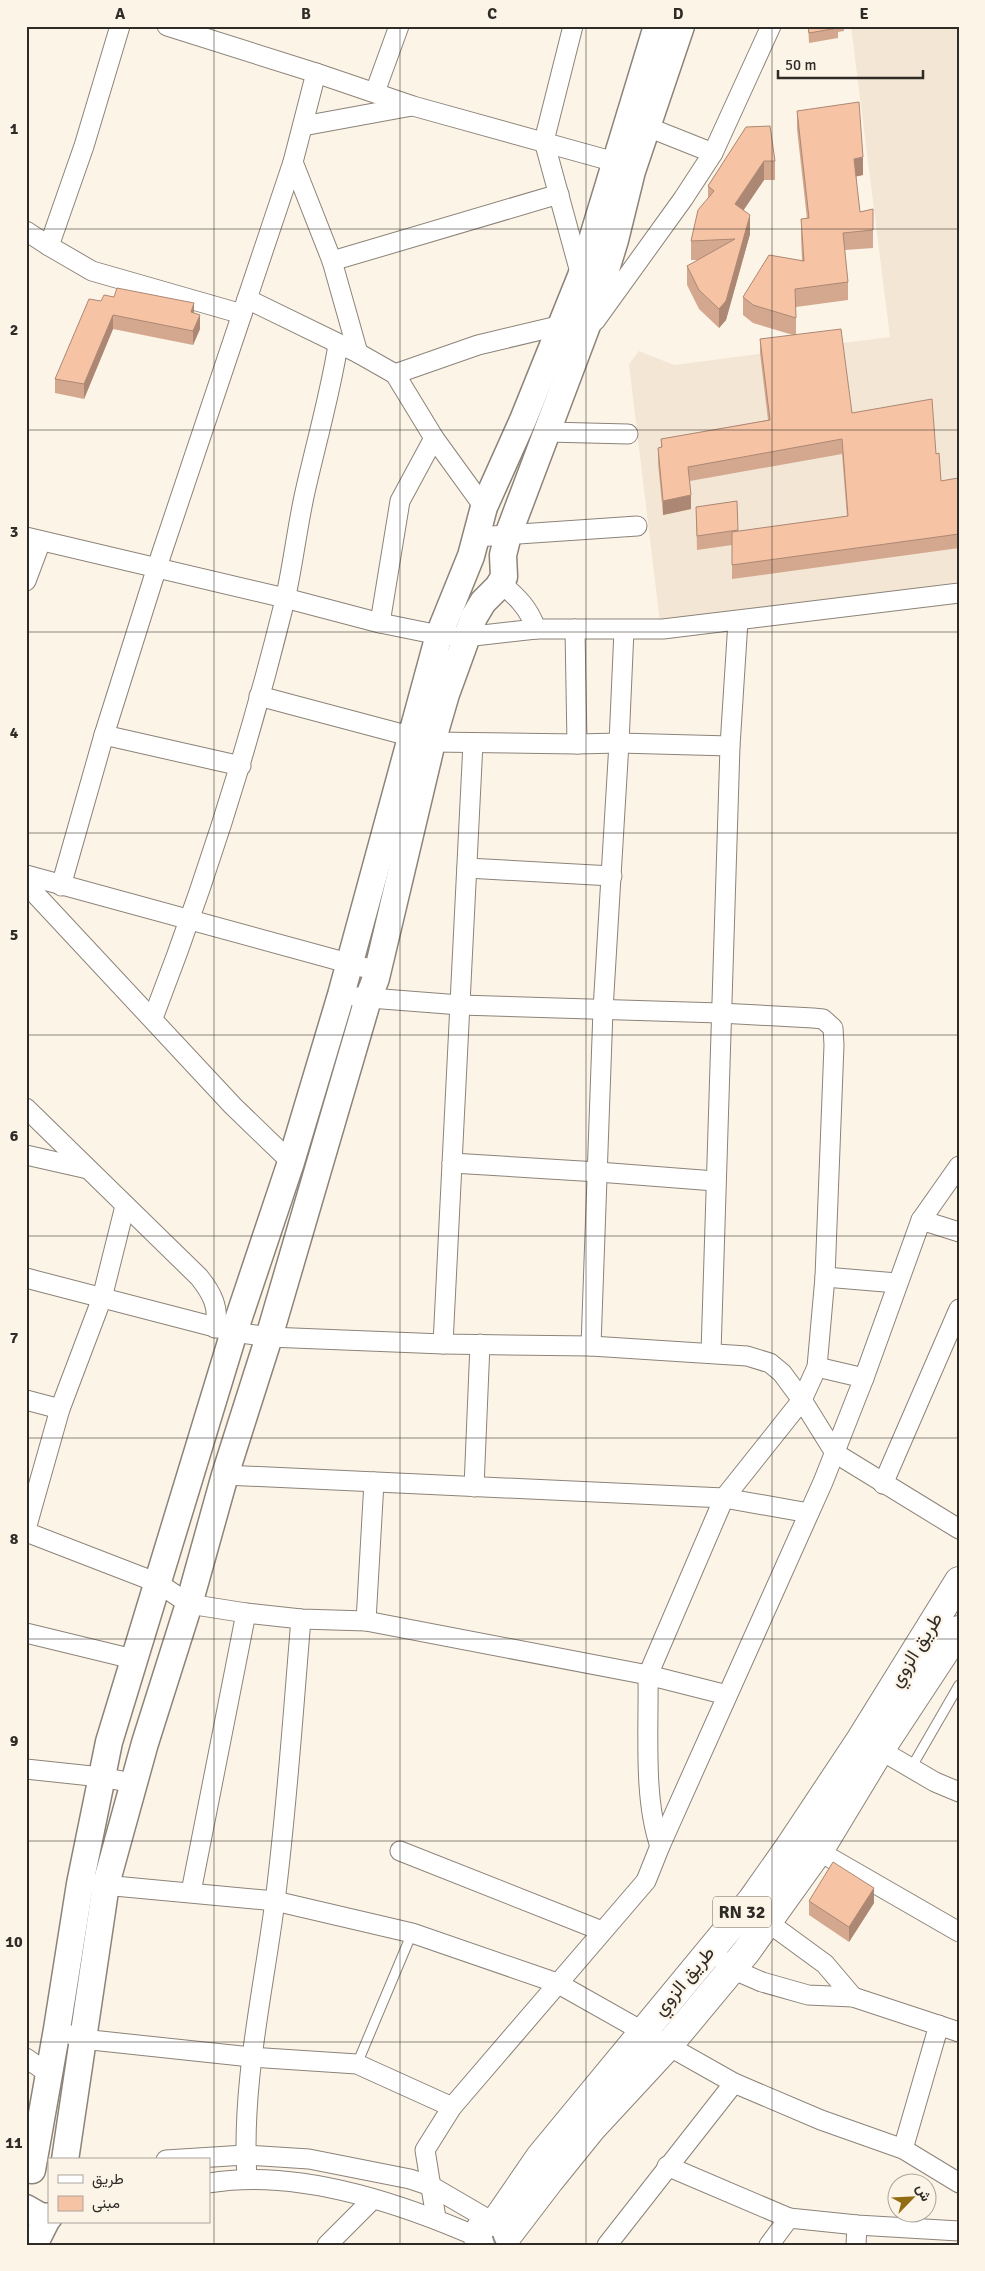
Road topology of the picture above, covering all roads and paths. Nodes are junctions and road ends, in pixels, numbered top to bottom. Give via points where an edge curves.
1 (120, 26) edge
2 (167, 26) edge
3 (399, 26) edge
4 (573, 26) edge
5 (657, 26) edge
6 (681, 26) edge
7 (771, 26) edge
8 (316, 72) junction
9 (375, 92) junction
10 (413, 106) junction
11 (637, 124) junction
12 (303, 126) junction
13 (544, 142) junction
14 (713, 153) junction
15 (293, 162) junction
16 (624, 166) junction
17 (559, 194) junction
18 (26, 231) edge
19 (49, 246) junction
20 (332, 261) junction
21 (581, 276) junction
22 (245, 307) junction
23 (572, 332) junction
24 (338, 345) junction
25 (358, 353) junction
26 (394, 374) junction
27 (548, 432) junction
28 (628, 434) dead end
29 (434, 438) junction
30 (484, 507) junction
31 (637, 526) dead end
32 (508, 536) junction
33 (476, 537) junction
34 (34, 539) edge
35 (157, 567) junction
36 (26, 581) edge
37 (501, 583) junction
38 (959, 593) edge
39 (285, 598) junction
40 (738, 621) junction
41 (380, 623) junction
42 (536, 629) junction
43 (575, 629) junction
44 (624, 630) junction
45 (439, 635) junction
46 (465, 637) junction
47 (259, 696) junction
48 (104, 734) junction
49 (422, 739) junction
50 (619, 742) junction
51 (473, 743) junction
52 (576, 744) junction
53 (730, 746) junction
54 (241, 766) junction
55 (467, 868) junction
56 (26, 875) edge
57 (612, 876) junction
58 (26, 884) edge
59 (61, 886) junction
60 (191, 919) junction
61 (350, 965) junction
62 (377, 971) junction
63 (341, 995) junction
64 (368, 999) junction
65 (460, 1005) junction
66 (603, 1010) junction
67 (720, 1013) junction
68 (153, 1018) junction
69 (26, 1108) edge
70 (26, 1155) edge
71 (290, 1162) junction
72 (452, 1163) junction
73 (959, 1166) edge
74 (89, 1169) junction
75 (598, 1172) junction
76 (715, 1181) junction
77 (125, 1206) junction
78 (921, 1220) junction
79 (959, 1232) edge
80 (826, 1276) junction
81 (26, 1278) edge
82 (897, 1283) junction
83 (102, 1298) junction
84 (959, 1309) edge
85 (225, 1330) junction
86 (269, 1337) junction
87 (443, 1344) junction
88 (480, 1344) junction
89 (591, 1346) junction
90 (711, 1353) junction
91 (817, 1367) junction
92 (864, 1378) junction
93 (26, 1400) edge
94 (802, 1400) junction
95 (60, 1410) junction
96 (835, 1452) junction
97 (225, 1475) junction
98 (374, 1482) junction
99 (883, 1484) junction
100 (474, 1487) junction
101 (724, 1498) junction
102 (809, 1513) junction
103 (959, 1529) edge
104 (26, 1531) edge
105 (959, 1581) edge
106 (158, 1583) junction
107 (189, 1604) junction
108 (246, 1613) junction
109 (301, 1618) junction
110 (366, 1621) junction
111 (26, 1633) edge
112 (950, 1634) edge
113 (133, 1660) junction
114 (648, 1675) junction
115 (959, 1685) edge
116 (727, 1695) junction
117 (870, 1744) junction
118 (911, 1768) junction
119 (26, 1769) edge
120 (101, 1777) junction
121 (133, 1783) junction
122 (959, 1792) edge
123 (807, 1845) junction
124 (660, 1846) junction
125 (400, 1851) dead end
126 (80, 1884) junction
127 (106, 1884) junction
128 (191, 1892) junction
129 (275, 1901) junction
130 (746, 1907) junction
131 (768, 1922) junction
132 (602, 1931) junction
133 (959, 1932) edge
134 (412, 1934) junction
135 (710, 1951) junction
136 (732, 1968) junction
137 (557, 1983) junction
138 (853, 1997) junction
139 (939, 2025) junction
140 (57, 2029) junction
141 (642, 2032) junction
142 (959, 2032) edge
143 (82, 2039) junction
144 (667, 2047) junction
145 (251, 2057) junction
146 (26, 2058) edge
147 (357, 2064) junction
148 (49, 2074) junction
149 (734, 2083) junction
150 (452, 2107) junction
151 (903, 2149) junction
152 (245, 2155) junction
153 (65, 2158) edge
154 (198, 2158) edge
155 (667, 2166) junction
156 (36, 2170) edge
157 (247, 2179) junction
158 (210, 2183) edge
159 (959, 2183) edge
160 (431, 2186) junction
161 (373, 2199) junction
162 (26, 2208) edge
163 (48, 2217) edge
164 (436, 2218) junction
165 (789, 2218) junction
166 (857, 2226) junction
167 (959, 2231) edge
168 (489, 2236) edge
169 (34, 2245) edge
170 (327, 2245) edge
171 (607, 2245) edge
172 (769, 2245) edge
173 (856, 2245) edge

1 - 19 street via 84,146
2 - 8 street
3 - 9 street
4 - 13 street
5 - 11 street
6 - 11 street
7 - 14 street
8 - 9 street
8 - 12 street
9 - 10 street
10 - 12 street
10 - 13 street
11 - 14 street
11 - 16 street
12 - 15 street
13 - 16 street
13 - 17 street
14 - 23 street via 684,199
15 - 20 street
15 - 22 street
16 - 21 street
16 - 23 street via 615,240
17 - 20 street
17 - 21 street
18 - 19 street
19 - 22 street via 92,271
20 - 25 street
21 - 23 street
22 - 24 street
22 - 35 street
23 - 26 street via 478,346
23 - 27 street
23 - 30 street via 523,420
24 - 25 street
24 - 39 street
25 - 26 street
26 - 29 street
27 - 28 street
27 - 32 street
29 - 30 street
29 - 41 street via 400,501
30 - 33 street
31 - 32 street
32 - 33 street
32 - 37 street via 503,551 505,572
33 - 45 street
34 - 35 street
34 - 36 street
35 - 39 street
35 - 48 street
37 - 42 street via 523,602
37 - 46 street via 479,606
38 - 40 street
39 - 41 street
39 - 47 street
40 - 44 street
40 - 53 street
41 - 45 street
42 - 43 street
42 - 46 street
43 - 44 street
43 - 52 street
44 - 50 street
45 - 46 street
45 - 49 street
46 - 49 street
47 - 49 street
47 - 54 street
48 - 54 street
48 - 59 street
49 - 51 street
49 - 61 street
49 - 62 street
50 - 52 street
50 - 53 street
50 - 57 street
51 - 52 street
51 - 55 street
53 - 67 street
54 - 60 street
55 - 57 street
55 - 65 street
56 - 59 street
57 - 66 street
58 - 68 street
59 - 60 street
60 - 61 street
60 - 68 street
61 - 62 street
61 - 63 street
62 - 64 street
63 - 64 street
63 - 71 street
64 - 65 street
64 - 86 street
65 - 66 street
65 - 72 street
66 - 67 street
66 - 75 street
67 - 76 street
67 - 80 street via 824,1019 833,1028
68 - 71 street via 233,1106
69 - 74 street
70 - 74 street
71 - 85 street
72 - 75 street
72 - 87 street
73 - 78 street
74 - 77 street
75 - 76 street
75 - 89 street
76 - 90 street
77 - 83 street
77 - 85 street via 199,1276 209,1289
78 - 79 street
78 - 82 street
80 - 82 street
80 - 91 street
81 - 83 street
82 - 92 street
83 - 85 street
83 - 95 street
84 - 99 street
85 - 86 street
85 - 106 street
86 - 87 street
86 - 97 street
87 - 88 street
88 - 89 street
88 - 100 street
89 - 90 street
90 - 94 street via 747,1356 770,1363 782,1373
91 - 92 street
91 - 94 street
92 - 96 street
93 - 95 street
94 - 96 street
94 - 101 street
95 - 104 street
96 - 99 street
96 - 102 street
97 - 98 street
97 - 107 street
98 - 100 street
98 - 110 street
99 - 103 street
100 - 101 street
101 - 102 street
101 - 114 street
102 - 116 street
104 - 106 street
105 - 112 main road, طريق الزوي / RN 32
106 - 107 street
106 - 113 street
107 - 108 street
107 - 121 street
108 - 109 street
108 - 128 street
109 - 110 street
109 - 129 street
110 - 114 street
111 - 113 street
112 - 117 main road, طريق الزوي / RN 32
113 - 120 street
114 - 116 street
114 - 124 street via 651,1806 653,1828
115 - 118 lane
116 - 124 street
117 - 118 street
117 - 123 main road, طريق الزوي / RN 32
118 - 122 street
119 - 120 street
120 - 121 street
120 - 126 street
121 - 127 street
123 - 130 main road, طريق الزوي / RN 32
123 - 131 main road, طريق الزوي / RN 32
123 - 133 street
124 - 132 street via 646,1881
125 - 132 street
126 - 127 street
126 - 140 street
127 - 128 street
127 - 143 street
128 - 129 street
129 - 134 street
129 - 145 street
130 - 131 street
130 - 135 main road, طريق الزوي / RN 32
131 - 136 main road, طريق الزوي / RN 32
131 - 138 street via 825,1964
132 - 137 street
134 - 137 street
134 - 147 lane
135 - 136 street
135 - 141 main road, طريق الزوي / RN 32
136 - 138 street via 762,1982 808,1995
136 - 144 main road, طريق الزوي / RN 32
137 - 141 street
137 - 150 street
138 - 139 street
139 - 142 street
139 - 151 street
140 - 143 street
140 - 148 street
141 - 144 street
141 - 168 main road, طريق الزوي / RN 32 via 540,2156
143 - 145 street
143 - 153 street
144 - 149 street
144 - 168 main road, طريق الزوي / RN 32 via 592,2128 550,2180
145 - 147 street
145 - 152 street
146 - 148 street
147 - 150 street
148 - 156 street
149 - 151 street via 821,2120
149 - 155 street
150 - 160 street via 425,2150
151 - 159 street
152 - 154 street
152 - 157 street
152 - 160 street via 309,2159
155 - 165 street
155 - 171 street
157 - 158 street
157 - 161 street via 328,2188
160 - 164 street
160 - 168 street
161 - 164 street
161 - 170 street
162 - 163 street
163 - 169 street
164 - 168 street
165 - 166 street
165 - 172 street
166 - 167 street
166 - 173 street

